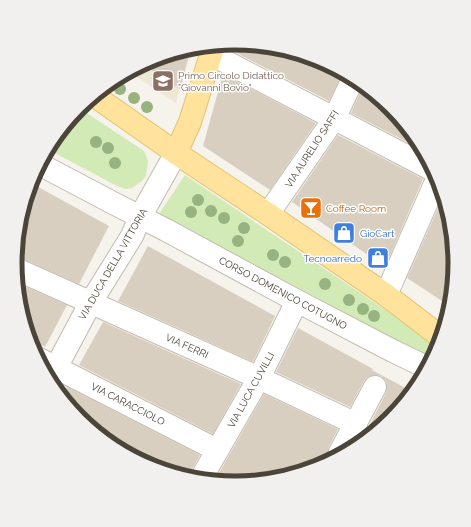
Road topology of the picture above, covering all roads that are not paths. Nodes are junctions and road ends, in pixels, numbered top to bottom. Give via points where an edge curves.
1 (212, 51) edge
2 (351, 84) edge
3 (99, 99) edge
4 (334, 119) junction
5 (176, 153) junction
6 (425, 166) edge
7 (45, 167) edge
8 (434, 185) edge
9 (268, 214) junction
10 (140, 217) junction
11 (22, 272) edge
12 (386, 295) junction
13 (297, 301) junction
14 (91, 302) junction
15 (437, 333) edge
16 (423, 365) edge
17 (49, 368) edge
18 (50, 369) edge
19 (259, 378) junction
20 (375, 387) dead end
21 (356, 424) junction
22 (343, 448) edge
23 (217, 450) junction
24 (203, 474) edge

1 - 4 street
1 - 5 main road via 190,122
2 - 4 street, VIA AURELIO SAFFI
3 - 5 main road
4 - 6 street
4 - 9 street, VIA AURELIO SAFFI
5 - 9 main road
5 - 10 street, VIA DUCA DELLA VITTORIA
7 - 10 street, CORSO DOMENICO COTUGNO
8 - 12 street
9 - 12 main road
10 - 13 street, CORSO DOMENICO COTUGNO
10 - 14 street, VIA DUCA DELLA VITTORIA via 132,236
11 - 14 street, VIA FERRI
12 - 15 main road
13 - 16 street, CORSO DOMENICO COTUGNO
13 - 19 street, VIA LUCA CUVILLI
14 - 17 street, VIA DUCA DELLA VITTORIA
14 - 19 street, VIA FERRI
18 - 23 street, VIA CARACCIOLO
19 - 21 street, VIA FERRI
19 - 23 street, VIA LUCA CUVILLI
20 - 21 street
21 - 22 street
23 - 24 street, VIA LUCA CUVILLI

